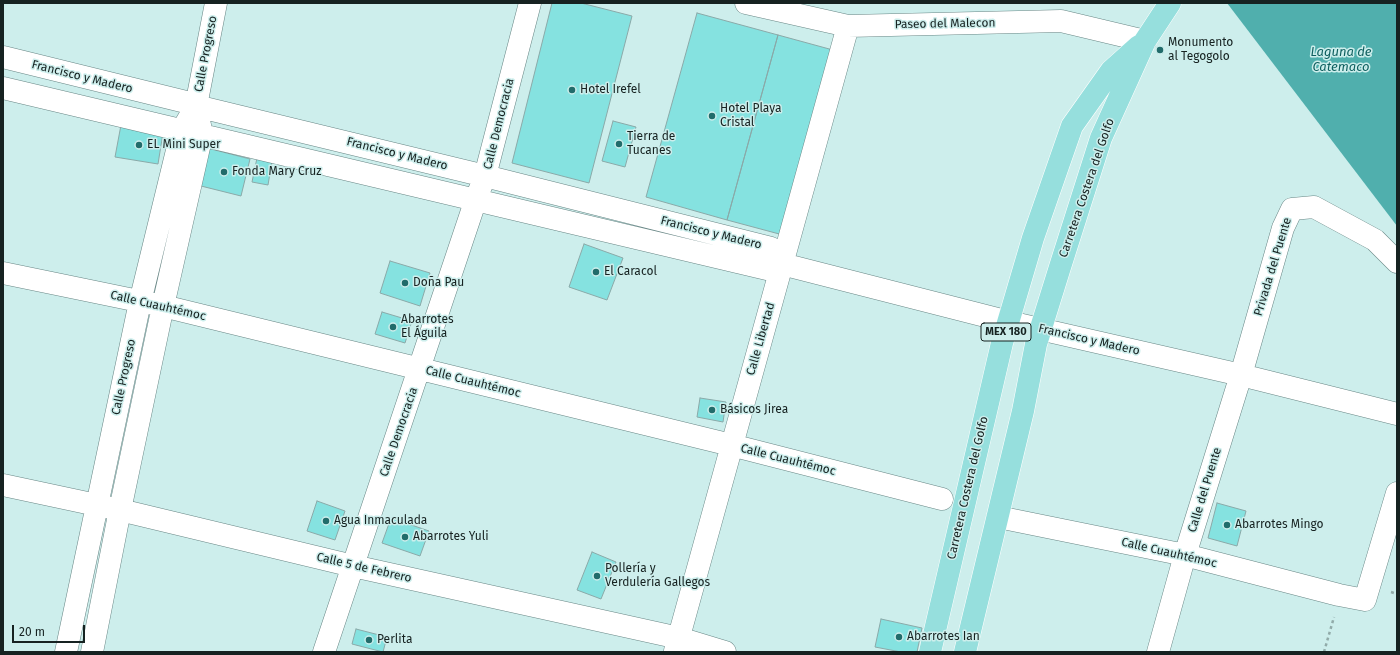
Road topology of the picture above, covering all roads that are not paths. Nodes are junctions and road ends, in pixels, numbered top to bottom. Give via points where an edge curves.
1 (216, 3) edge
2 (530, 3) edge
3 (746, 3) edge
4 (1170, 3) edge
5 (848, 26) junction
6 (1145, 41) junction
7 (3, 57) edge
8 (3, 88) edge
9 (196, 106) junction
10 (192, 132) junction
11 (485, 176) junction
12 (476, 199) junction
13 (1397, 262) edge
14 (782, 264) junction
15 (3, 273) edge
16 (140, 302) junction
17 (163, 306) junction
18 (1009, 322) junction
19 (1041, 329) junction
20 (420, 369) junction
21 (1241, 374) junction
22 (1397, 414) edge
23 (731, 445) junction
24 (3, 485) edge
25 (1397, 493) edge
26 (942, 499) dead end
27 (97, 506) junction
28 (120, 510) junction
29 (998, 517) junction
30 (1185, 554) junction
31 (353, 566) junction
32 (677, 645) edge
33 (66, 652) edge
34 (92, 652) edge
35 (324, 652) edge
36 (725, 652) edge
37 (930, 652) edge
38 (965, 652) edge
39 (1158, 652) edge

1 - 9 street, Calle Progreso
2 - 11 street, Calle Democracia
3 - 5 street, Paseo del Malecon
4 - 6 main road
5 - 6 street, Paseo del Malecon via 1061,21
5 - 14 street, Calle Libertad
6 - 18 main road, Carretera Costera del Golfo / MEX 180 via 1111,71 1072,126 1033,238
6 - 19 main road, Carretera Costera del Golfo / MEX 180 via 1101,138
7 - 9 street, Francisco y Madero
8 - 10 street, Francisco y Madero
9 - 10 street, Calle Progreso
9 - 11 street, Francisco y Madero
10 - 12 street, Francisco y Madero
10 - 16 street, Calle Progreso
10 - 17 street, Calle Progreso
11 - 12 street, Calle Democracia
11 - 14 street, Francisco y Madero via 771,248
12 - 14 street, Francisco y Madero via 767,269
12 - 20 street, Calle Democracia
13 - 21 street, Privada del Puente via 1375,240 1314,207 1292,209 1283,228
14 - 18 street, Francisco y Madero
14 - 23 street, Calle Libertad
15 - 16 street, Calle Cuauhtémoc
16 - 17 street, Calle Cuauhtémoc
16 - 27 street, Calle Progreso
17 - 20 street, Calle Cuauhtémoc
17 - 28 street, Calle Progreso
18 - 19 street, Francisco y Madero
18 - 37 main road, Carretera Costera del Golfo / MEX 180
19 - 21 street, Francisco y Madero
19 - 29 main road, Carretera Costera del Golfo / MEX 180
20 - 23 street, Calle Cuauhtémoc
20 - 31 street, Calle Democracia
21 - 22 street, Francisco y Madero
21 - 30 street, Calle del Puente
23 - 26 street, Calle Cuauhtémoc
23 - 32 street, Calle Libertad
24 - 27 street, Calle 5 de Febrero
25 - 30 street, Calle Cuauhtémoc via 1365,600
27 - 28 street, Calle 5 de Febrero
27 - 33 street, Calle Progreso
28 - 31 street, Calle 5 de Febrero
28 - 34 street, Calle Progreso
29 - 30 street, Calle Cuauhtémoc
29 - 38 main road, Carretera Costera del Golfo / MEX 180
30 - 39 street, Calle del Puente
31 - 32 street, Calle 5 de Febrero
31 - 35 street, Calle Democracia
32 - 36 street, Calle 5 de Febrero

